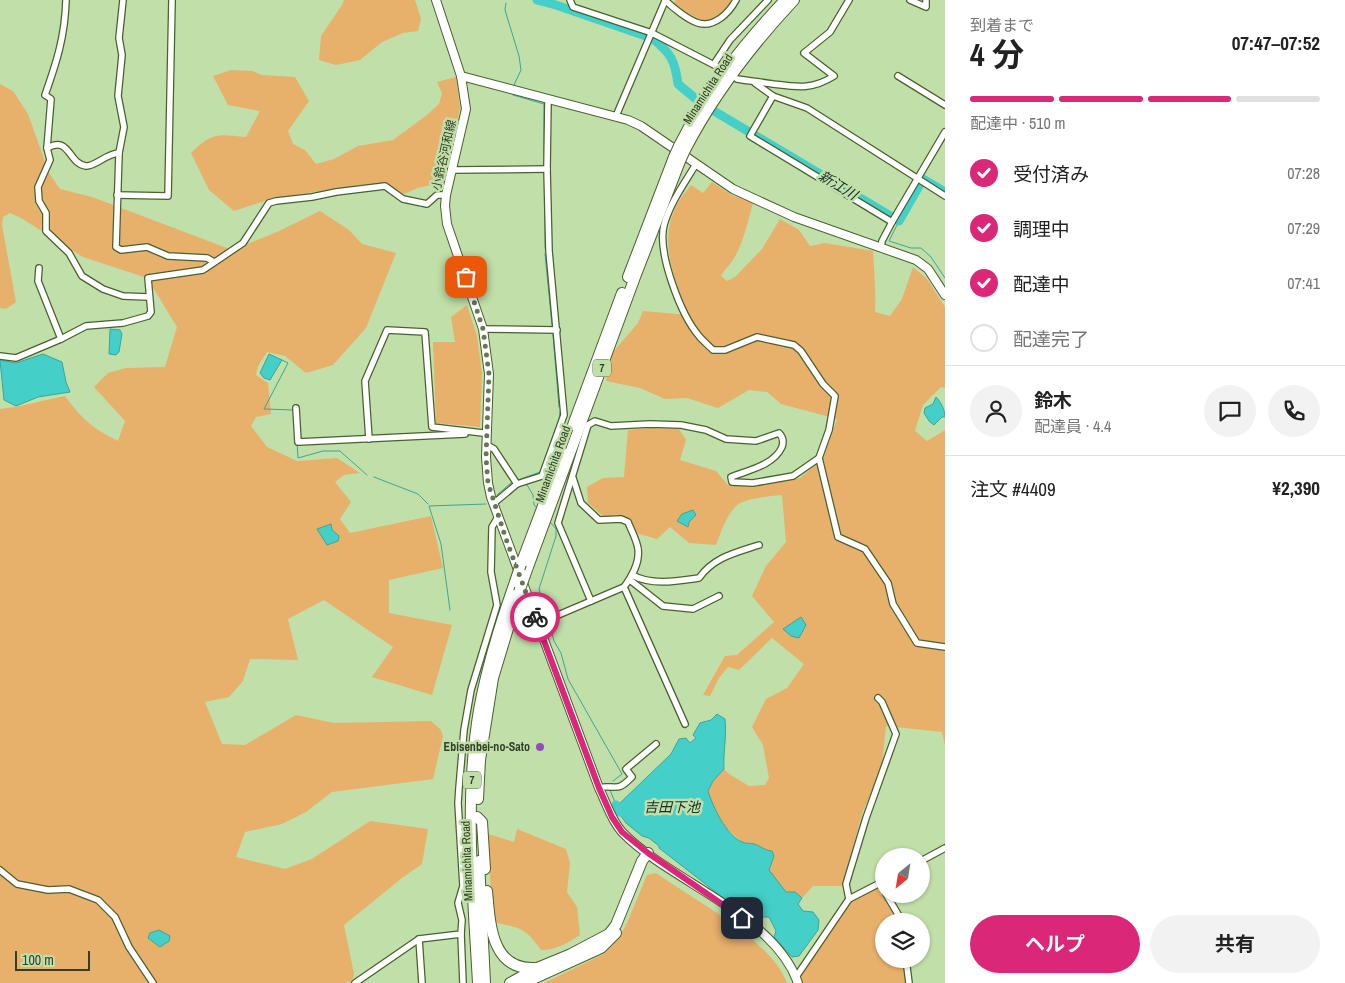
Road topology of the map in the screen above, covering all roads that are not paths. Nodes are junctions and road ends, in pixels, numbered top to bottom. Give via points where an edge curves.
1 (66, 0) edge
2 (124, 0) edge
3 (172, 0) edge
4 (436, 0) edge
5 (570, 0) edge
6 (665, 0) edge
7 (736, 0) edge
8 (768, 0) edge
9 (785, 0) edge
10 (794, 0) edge
11 (849, 0) edge
12 (910, 0) edge
13 (926, 0) edge
14 (652, 33) junction
15 (714, 64) junction
16 (720, 68) dead end
17 (461, 76) junction
18 (898, 76) dead end
19 (737, 79) dead end
20 (755, 83) junction
21 (772, 96) junction
22 (548, 99) junction
23 (945, 105) edge
24 (616, 116) junction
25 (945, 132) edge
26 (47, 148) junction
27 (682, 148) junction
28 (119, 153) junction
29 (677, 159) junction
30 (696, 164) junction
31 (547, 169) junction
32 (452, 170) junction
33 (920, 181) junction
34 (117, 195) junction
35 (446, 195) junction
36 (945, 196) edge
37 (892, 222) junction
38 (881, 247) junction
39 (214, 262) junction
40 (39, 268) dead end
41 (945, 295) edge
42 (148, 298) junction
43 (483, 329) junction
44 (557, 330) junction
45 (61, 339) junction
46 (0, 356) edge
47 (296, 408) dead end
48 (485, 433) junction
49 (368, 439) junction
50 (487, 445) junction
51 (818, 458) junction
52 (571, 478) junction
53 (517, 484) junction
54 (493, 504) junction
55 (498, 517) junction
56 (759, 545) dead end
57 (631, 578) junction
58 (624, 587) junction
59 (719, 596) dead end
60 (591, 601) junction
61 (537, 624) junction
62 (945, 647) edge
63 (878, 698) dead end
64 (685, 724) dead end
65 (656, 744) dead end
66 (599, 788) junction
67 (477, 817) junction
68 (945, 848) edge
69 (648, 853) junction
70 (930, 856) edge
71 (0, 870) edge
72 (875, 886) edge
73 (849, 899) junction
74 (461, 934) junction
75 (475, 936) junction
76 (419, 939) junction
77 (907, 968) edge
78 (535, 976) edge
79 (797, 980) edge
80 (153, 983) edge
81 (355, 983) edge
82 (422, 983) edge
83 (463, 983) edge
84 (473, 983) edge
85 (478, 983) edge
86 (485, 983) edge
87 (510, 983) edge
88 (524, 983) edge
89 (909, 983) edge

1 - 26 street via 59,54 44,94 51,99
2 - 28 street via 119,38 122,55 118,96 124,127
3 - 34 street via 168,196
4 - 17 main road, 小鈴谷河和線
5 - 14 street via 573,7
6 - 7 street via 698,24 714,22
6 - 14 street
8 - 15 street via 730,40
9 - 27 highway, Minamichita Road / 7 via 727,67 698,110
10 - 27 highway, Minamichita Road / 7 via 733,70
11 - 20 street via 830,32 804,53 834,76 802,88
12 - 13 street via 926,7
14 - 15 street
14 - 24 street
15 - 16 street
17 - 22 main road
17 - 32 main road, 小鈴谷河和線 via 466,109
18 - 23 street
19 - 20 street
20 - 21 street
21 - 33 street via 806,108
21 - 37 street via 751,132
22 - 24 main road
22 - 31 street
24 - 30 main road via 641,126
25 - 33 street
26 - 28 street via 55,143 61,144 83,166
26 - 42 street via 50,160 38,187 39,201 46,213 46,231 69,253 82,276 103,290
27 - 29 highway, Minamichita Road / 7, bridge
28 - 34 street
29 - 67 highway, Minamichita Road / 7, bridge via 504,637 491,686 480,760
29 - 75 highway, Minamichita Road / 7, bridge via 521,564 486,677 473,764
30 - 38 main road via 733,189 794,217
30 - 51 street via 671,207 664,227 663,249 683,311 698,336 713,350 725,350 757,337 794,345 801,351 822,384 835,396 829,430
31 - 32 street
31 - 44 street via 549,252
32 - 35 main road, 小鈴谷河和線
33 - 36 street
33 - 37 street
34 - 39 street via 116,247 121,250 147,247 168,256 207,258
35 - 39 street via 437,195 427,204 403,199 385,186 276,201 269,204 243,243
35 - 43 main road, 小鈴谷河和線 via 447,224
37 - 38 street
38 - 41 main road via 922,263
39 - 42 street via 203,270 148,278
40 - 45 street via 38,281
42 - 45 street via 151,312 148,316 123,323 86,326
43 - 44 street
43 - 48 main road, 小鈴谷河和線 via 489,374
44 - 53 street via 564,415 548,468 542,476
45 - 46 street via 16,358
47 - 49 street via 298,442
48 - 49 street
48 - 49 street via 432,427 425,332 387,330 365,381
48 - 50 main road, 小鈴谷河和線
50 - 53 street via 494,449
50 - 54 main road, 小鈴谷河和線 via 488,483
51 - 52 street via 793,476 753,483 732,482 731,477 778,455 784,442 782,436 778,433 756,441 726,439 706,430 681,425 611,426 595,421 588,425
51 - 62 street via 838,537 865,549 888,583 893,604 917,643
52 - 57 street via 581,503 599,520 621,519 628,522 638,549
52 - 60 street via 558,523
53 - 54 street
54 - 55 main road, 小鈴谷河和線
55 - 61 main road, 小鈴谷河和線
55 - 74 street via 492,527 491,572 497,605 471,690 464,730 458,803 463,886 458,903
56 - 57 street via 728,555 706,568 699,578 668,582
57 - 58 street
57 - 59 street via 663,606 693,610
58 - 60 street
58 - 64 street
60 - 61 street
61 - 66 main road, 小鈴谷河和線
63 - 73 street via 896,734 846,884
65 - 66 street via 626,769 632,777 621,786
66 - 69 main road, 小鈴谷河和線 via 622,832
67 - 78 highway via 482,822 488,903 496,946 508,962
67 - 86 highway, Minamichita Road / 7
68 - 70 street
69 - 78 highway via 615,936 601,948
69 - 79 main road, 小鈴谷河和線 via 767,938 786,960
71 - 80 street via 17,884 48,890 69,888 98,900 115,917
72 - 73 street
73 - 79 street
74 - 76 street
74 - 83 street
75 - 84 highway via 472,942
75 - 85 highway, Minamichita Road / 7
76 - 81 street
76 - 82 street
77 - 89 street
78 - 87 highway
78 - 88 highway

